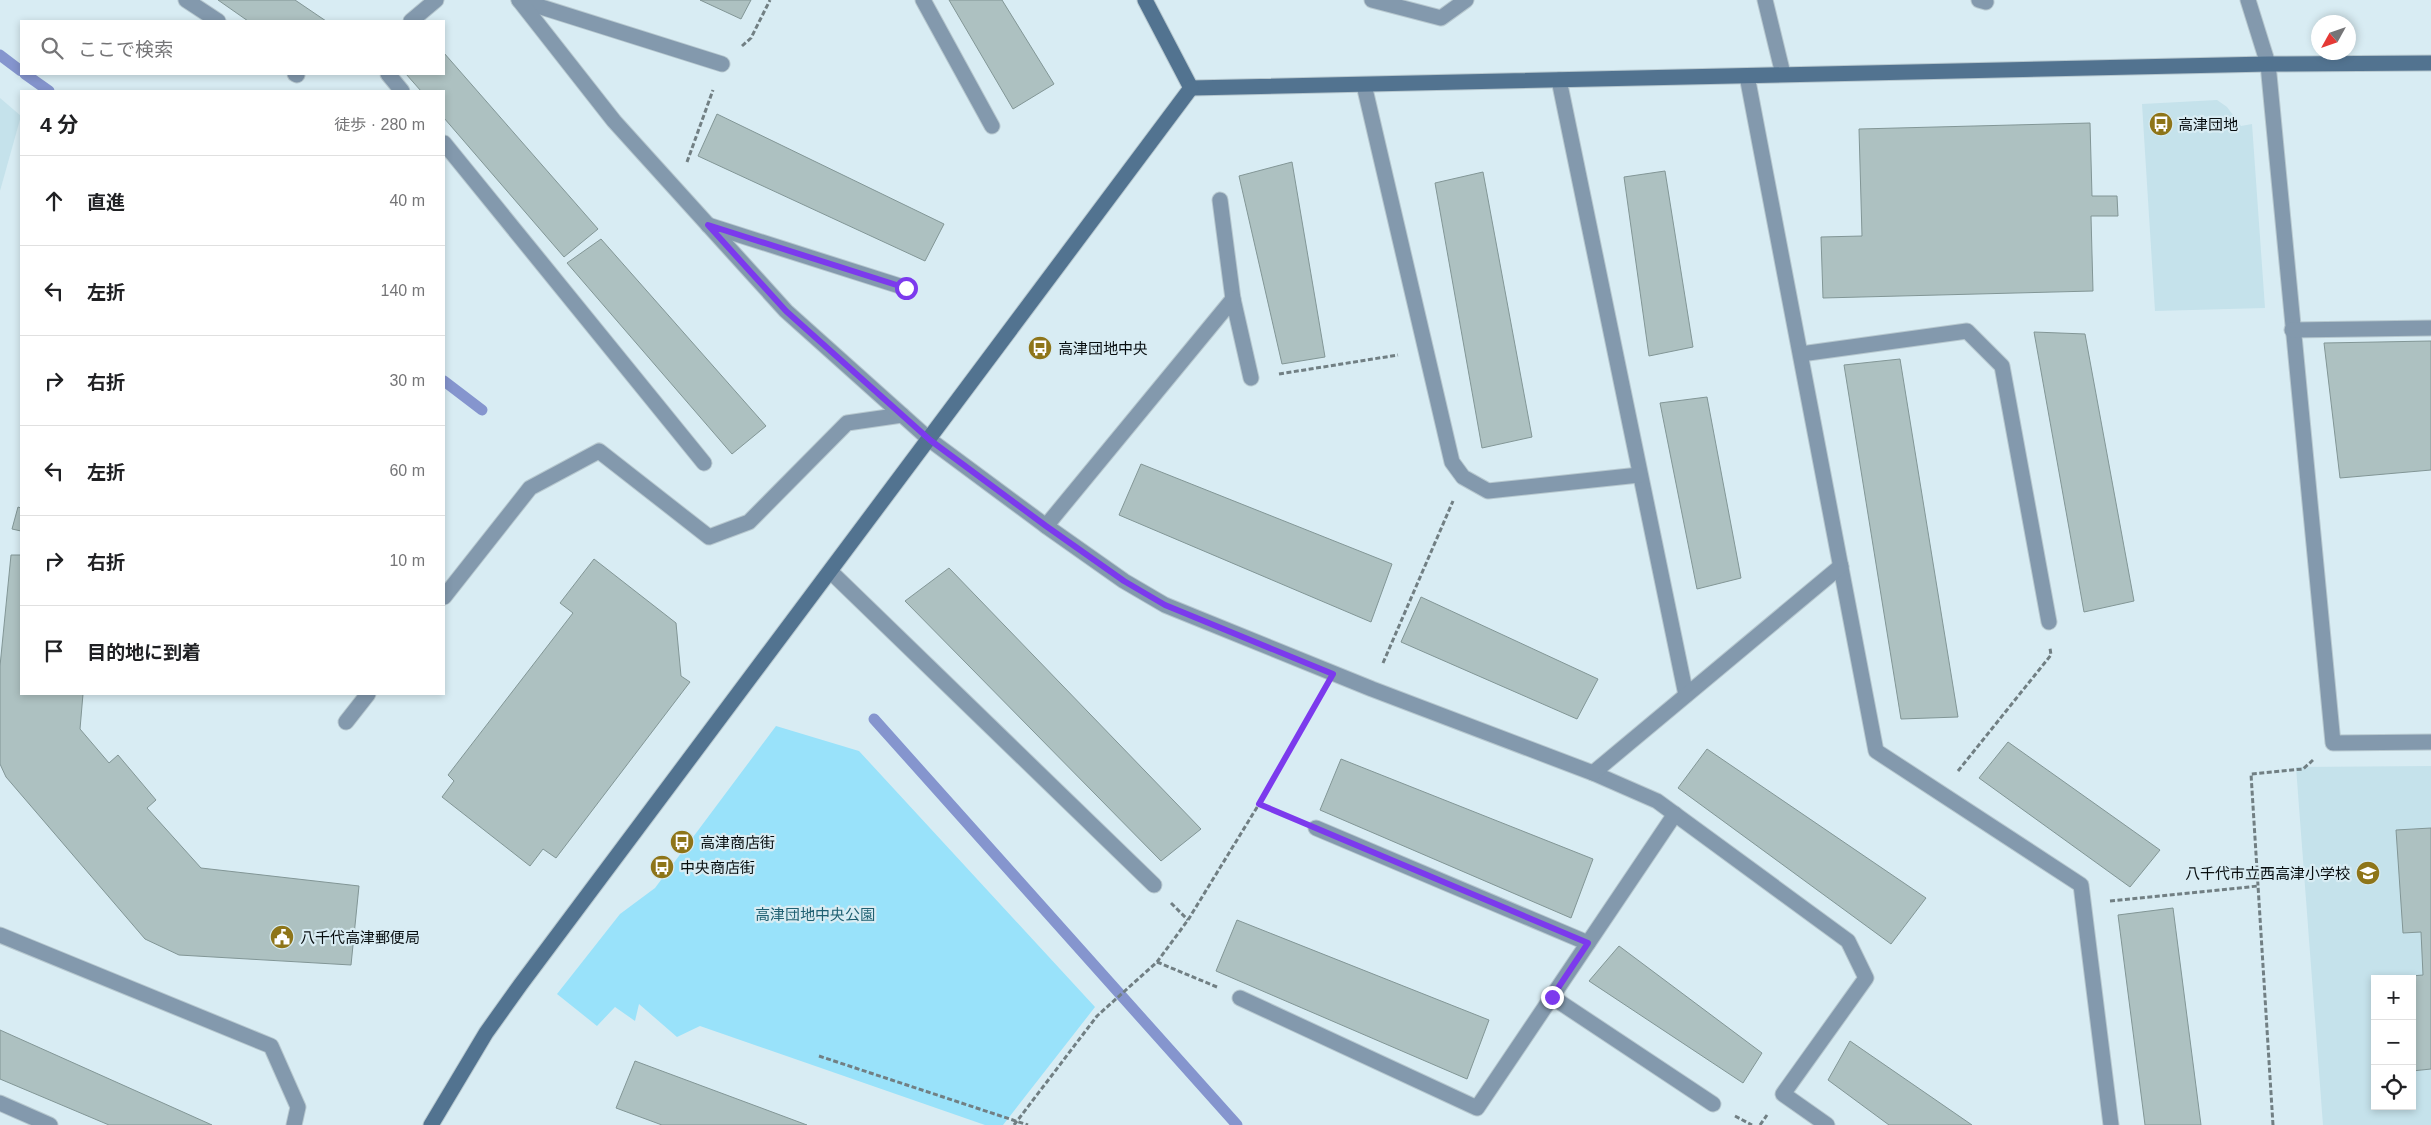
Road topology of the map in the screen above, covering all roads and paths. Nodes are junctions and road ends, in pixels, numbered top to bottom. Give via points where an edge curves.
1 (186, 0) edge
2 (436, 0) edge
3 (519, 0) edge
4 (923, 0) edge
5 (1144, 0) edge
6 (1372, 0) edge
7 (1466, 0) edge
8 (1765, 0) edge
9 (2248, 0) edge
10 (216, 20) edge
11 (412, 20) edge
12 (722, 64) dead end
13 (2268, 64) junction
14 (2431, 64) edge
15 (1783, 74) junction
16 (389, 75) edge
17 (1747, 76) junction
18 (1559, 80) junction
19 (1364, 85) junction
20 (1191, 88) junction
21 (401, 90) edge
22 (992, 126) dead end
23 (445, 144) edge
24 (1220, 200) dead end
25 (708, 225) junction
26 (906, 288) dead end
27 (1232, 299) junction
28 (2431, 328) edge
29 (2292, 330) junction
30 (1426, 351) junction
31 (1801, 354) junction
32 (1251, 378) joint
33 (902, 415) junction
34 (930, 440) junction
35 (704, 463) dead end
36 (1639, 475) junction
37 (1463, 477) junction
38 (1046, 526) junction
39 (1841, 566) junction
40 (831, 572) junction
41 (445, 596) edge
42 (2049, 622) joint
43 (1333, 674) junction
44 (1372, 689) junction
45 (367, 695) edge
46 (1686, 696) junction
47 (346, 722) dead end
48 (2431, 742) edge
49 (2332, 743) junction
50 (1593, 773) junction
51 (1940, 792) junction
52 (1259, 804) junction
53 (1675, 814) junction
54 (1316, 828) joint
55 (1154, 885) dead end
56 (2258, 886) junction
57 (2084, 904) junction
58 (0, 935) edge
59 (1588, 943) junction
60 (1157, 962) junction
61 (1552, 997) junction
62 (1240, 998) joint
63 (818, 1056) dead end
64 (0, 1103) edge
65 (1713, 1104) dead end
66 (1015, 1123) edge
67 (50, 1125) edge
68 (294, 1125) edge
69 (431, 1125) edge
70 (1028, 1125) edge
71 (1827, 1125) edge
72 (2111, 1125) edge
73 (2273, 1125) edge

1 - 10 street
2 - 11 street
3 - 12 street
3 - 25 street via 614,120
4 - 22 street
5 - 20 street
6 - 7 street via 1441,18
8 - 15 street
9 - 13 street
13 - 14 street
13 - 15 street
13 - 29 street
15 - 17 street
16 - 21 street
17 - 18 street
17 - 31 street
18 - 19 street
18 - 36 street
19 - 20 street
19 - 30 street
20 - 34 street
23 - 35 street
24 - 27 street
25 - 26 street
25 - 33 street via 786,311
27 - 32 street
27 - 38 street
28 - 29 street
29 - 49 street
30 - 32 path
30 - 37 street via 1452,462
31 - 39 street
31 - 42 street via 1967,330 2002,366
33 - 34 street
33 - 41 street via 847,423 749,522 709,537 599,451 530,488
34 - 38 street
34 - 40 street
36 - 37 street via 1488,491
36 - 46 street
37 - 44 path
38 - 43 street via 1124,581 1165,605
39 - 46 street
39 - 51 street via 1876,751
40 - 55 street
40 - 69 street via 521,984 486,1033
42 - 51 path via 2051,655
43 - 44 street
43 - 52 path
44 - 50 street
45 - 47 street
46 - 50 street
48 - 49 street
49 - 56 path via 2303,769 2251,774
50 - 53 street via 1657,801
51 - 57 street via 2081,885
52 - 54 path
52 - 60 path via 1188,920
53 - 59 street
53 - 71 street via 1848,941 1866,978 1783,1094
54 - 59 street
56 - 57 path
56 - 73 path
57 - 72 street
58 - 68 street via 271,1046 298,1107
59 - 61 street
60 - 62 path
60 - 66 path via 1097,1016
61 - 62 street via 1477,1108
61 - 65 street
63 - 66 path
64 - 67 street
66 - 70 path

